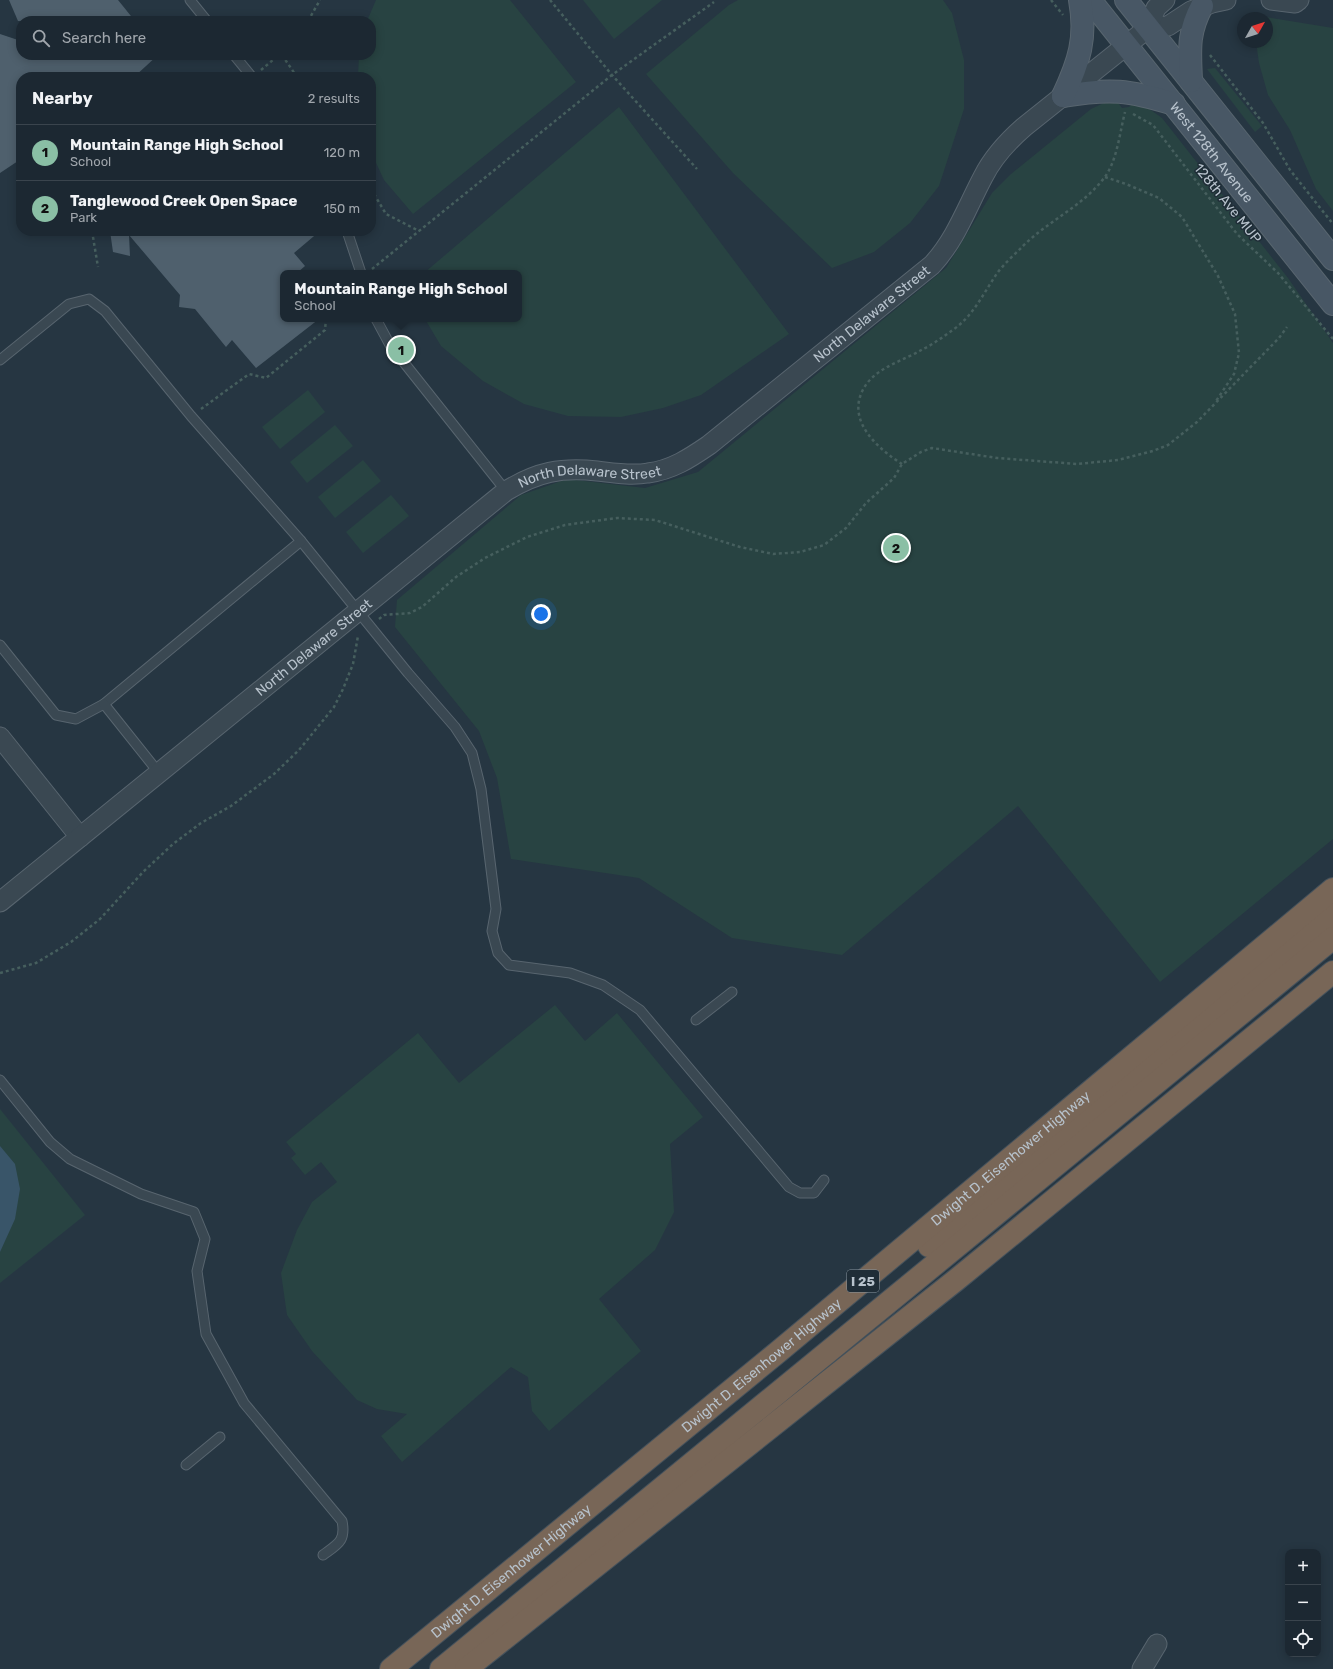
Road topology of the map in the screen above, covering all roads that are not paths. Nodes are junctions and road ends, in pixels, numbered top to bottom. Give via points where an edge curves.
1 (190, 0) edge
2 (1080, 0) edge
3 (1090, 0) edge
4 (1126, 0) edge
5 (1165, 0) edge
6 (1226, 0) edge
7 (1271, 0) edge
8 (1299, 0) edge
9 (1202, 6) junction
10 (203, 16) edge
11 (1148, 28) junction
12 (1127, 46) junction
13 (239, 60) edge
14 (252, 72) edge
15 (1191, 82) junction
16 (1063, 96) junction
17 (1174, 104) junction
18 (349, 236) edge
19 (1333, 259) edge
20 (360, 270) edge
21 (1333, 304) edge
22 (378, 322) edge
23 (0, 360) edge
24 (506, 491) junction
25 (301, 541) junction
26 (358, 611) junction
27 (0, 645) edge
28 (104, 704) junction
29 (0, 737) edge
30 (159, 773) junction
31 (80, 837) junction
32 (1333, 888) edge
33 (0, 902) edge
34 (1333, 914) edge
35 (1333, 938) edge
36 (1333, 972) edge
37 (732, 992) dead end
38 (696, 1020) dead end
39 (0, 1080) edge
40 (824, 1180) dead end
41 (220, 1437) dead end
42 (186, 1465) dead end
43 (323, 1555) dead end
44 (1157, 1644) dead end
45 (390, 1669) edge
46 (412, 1669) edge
47 (441, 1669) edge
48 (466, 1669) edge
49 (1142, 1669) edge

1 - 10 lane
2 - 16 main road via 1083,20 1082,45 1076,70
3 - 12 main road, West 128th Avenue
4 - 11 main road, West 128th Avenue
5 - 11 street, North Delaware Street via 1156,8
6 - 9 street
7 - 8 street via 1295,3
9 - 11 street via 1168,26
9 - 15 main road via 1190,38
11 - 12 street, North Delaware Street
11 - 15 main road, West 128th Avenue
12 - 16 street, North Delaware Street
12 - 17 main road, West 128th Avenue
13 - 14 lane
15 - 19 main road, West 128th Avenue
16 - 17 main road via 1117,90
16 - 24 street, North Delaware Street via 1015,135 998,154 983,177 949,245 932,265 699,452 679,464 660,471 636,474 552,471 530,477
17 - 21 main road, West 128th Avenue
18 - 20 lane
22 - 24 lane via 390,345
23 - 25 lane via 69,304 89,300 105,311 191,416
24 - 26 street, North Delaware Street
25 - 26 lane
25 - 28 lane
26 - 30 street, North Delaware Street
26 - 40 lane via 455,727 472,753 481,788 496,909 492,931 498,952 509,965 570,973 603,985 634,1006 789,1187 800,1193 814,1193
27 - 28 lane via 56,715 76,719
28 - 30 lane
29 - 31 street
30 - 31 street, North Delaware Street
31 - 33 street, North Delaware Street
32 - 45 highway, Dwight D. Eisenhower Highway / I 25 via 778,1352
34 - 46 highway
35 - 47 highway
36 - 48 highway via 950,1284
37 - 38 lane
39 - 43 lane via 50,1142 70,1159 141,1194 194,1212 205,1239 197,1271 206,1334 244,1403 342,1521 344,1532 340,1542
41 - 42 lane
44 - 49 street

